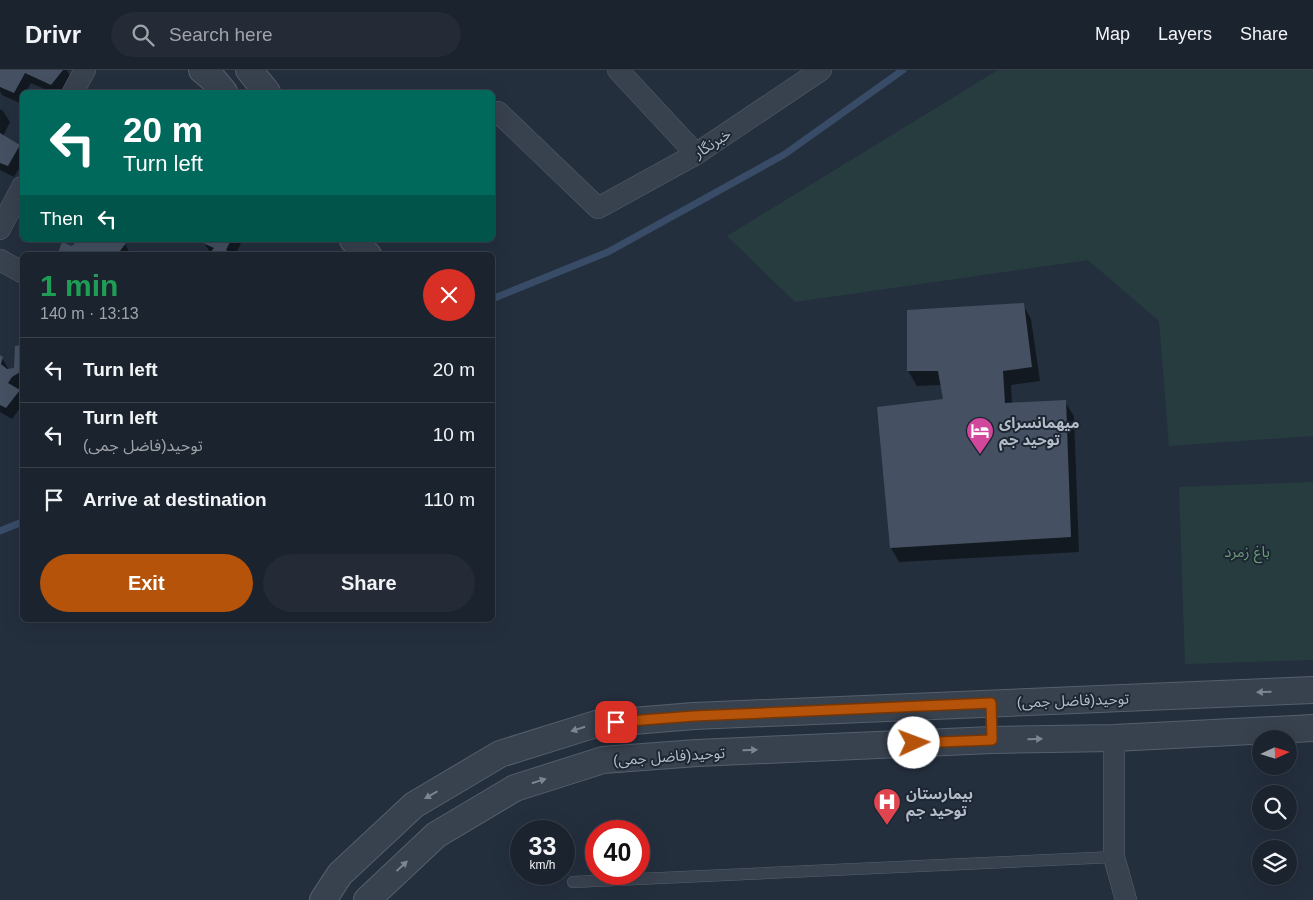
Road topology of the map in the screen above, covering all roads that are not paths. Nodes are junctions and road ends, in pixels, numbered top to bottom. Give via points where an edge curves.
1 (85, 70) edge
2 (202, 70) edge
3 (249, 70) edge
4 (618, 70) edge
5 (821, 70) edge
6 (74, 90) edge
7 (222, 90) edge
8 (265, 90) edge
9 (498, 112) dead end
10 (696, 154) junction
11 (20, 191) edge
12 (0, 229) edge
13 (355, 242) edge
14 (365, 252) edge
15 (0, 260) edge
16 (20, 271) edge
17 (1313, 690) edge
18 (991, 703) junction
19 (1313, 728) edge
20 (1114, 738) junction
21 (992, 740) junction
22 (1114, 857) junction
23 (575, 882) edge
24 (323, 900) edge
25 (368, 900) edge
26 (1126, 900) edge

1 - 6 street
2 - 7 street
3 - 8 street
4 - 10 street
5 - 10 street, خبرنگار
9 - 10 street, خبرنگار via 598,208
11 - 12 street
13 - 14 street
15 - 16 street
17 -> 18 street, توحید(فاضل جمی)
18 - 21 street
18 -> 24 street, توحید(فاضل جمی) via 694,716 596,724 500,754 414,805 340,874
19 - 20 street, توحید(فاضل جمی)
21 -> 20 street, توحید(فاضل جمی)
20 - 22 street
25 -> 21 street, توحید(فاضل جمی) via 436,835 515,788 603,760 697,752
22 - 23 lane
22 - 26 street

